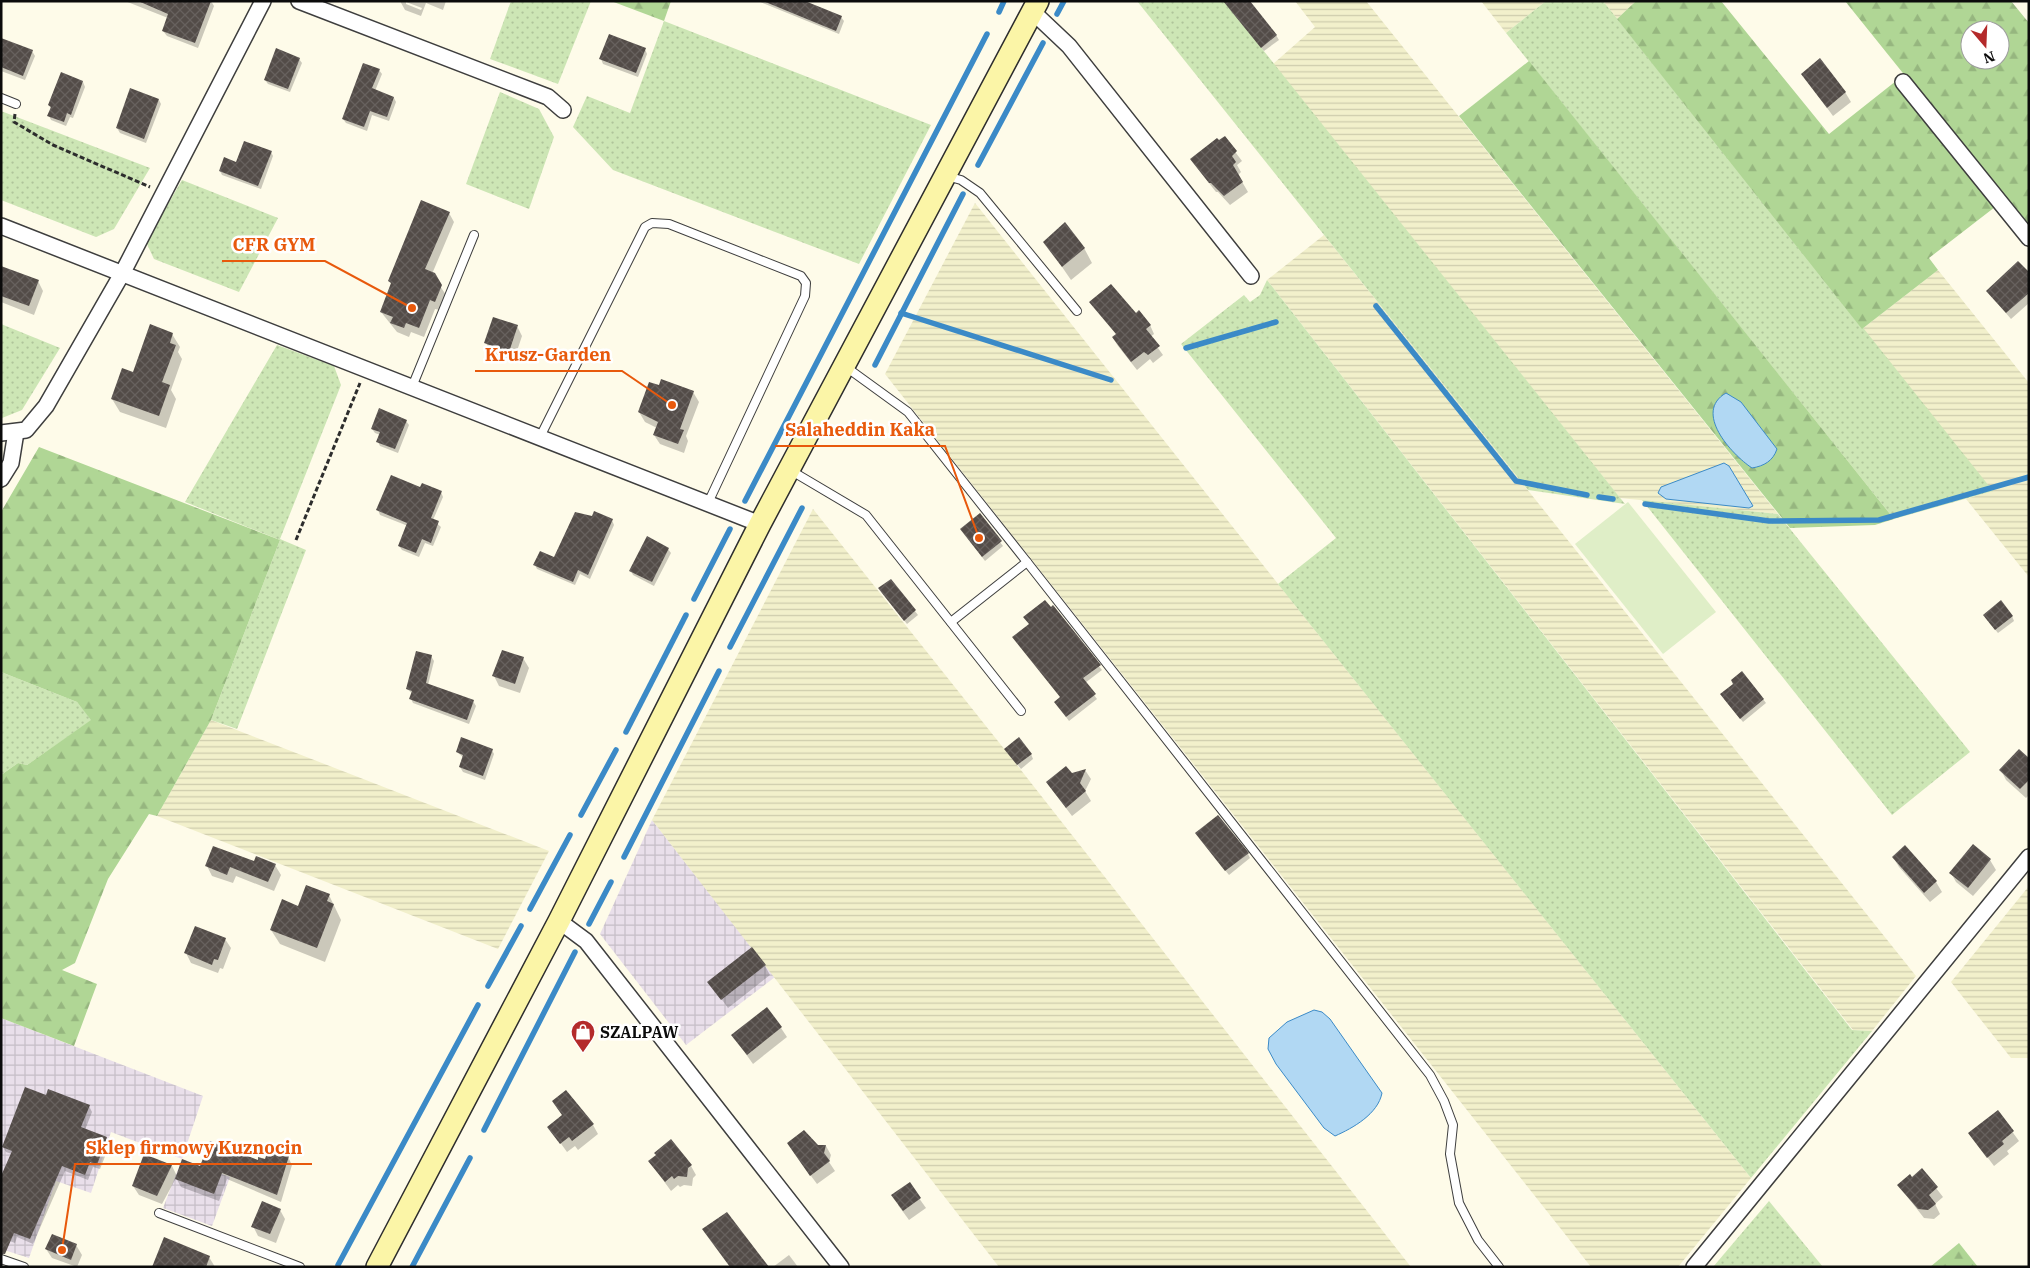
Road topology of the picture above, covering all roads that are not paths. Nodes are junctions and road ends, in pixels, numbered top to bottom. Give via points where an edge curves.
1 (262, 1) edge
2 (299, 1) edge
3 (1035, 6) edge
4 (1903, 82) dead end
5 (1, 98) edge
6 (16, 104) road end
7 (563, 110) dead end
8 (946, 176) junction
9 (1, 226) edge
10 (474, 235) dead end
11 (2029, 238) edge
12 (123, 272) junction
13 (1251, 276) dead end
14 (1077, 312) dead end
15 (845, 367) junction
16 (412, 387) junction
17 (8, 433) edge
18 (540, 437) junction
19 (790, 470) junction
20 (1, 479) edge
21 (708, 503) junction
22 (760, 524) junction
23 (1027, 562) junction
24 (951, 622) junction
25 (1021, 711) dead end
26 (2029, 857) edge
27 (559, 921) junction
28 (159, 1213) dead end
29 (1, 1259) edge
30 (24, 1267) edge
31 (300, 1267) edge
32 (378, 1267) edge
33 (841, 1267) edge
34 (1499, 1267) edge
35 (1694, 1267) edge

1 - 12 street
2 - 7 street via 548,97
3 - 8 street
3 - 13 street
4 - 11 street
5 - 6 lane
8 - 14 lane via 961,180 980,193
8 - 15 street
9 - 12 street
10 - 16 lane
12 - 16 street
12 - 17 street via 46,406 26,430
15 - 19 street
15 - 23 lane via 908,412
16 - 18 street
17 - 20 street via 11,463
18 - 21 street
18 - 21 lane via 645,227 652,223 669,224 801,276 806,283 805,296
19 - 22 street
19 - 24 lane via 866,515
21 - 22 street
22 - 27 street
23 - 24 lane
23 - 34 lane via 1430,1076 1453,1125 1450,1154 1459,1203 1478,1240
24 - 25 lane
26 - 35 street
27 - 32 street
27 - 33 street via 586,941
28 - 31 lane
29 - 30 lane

